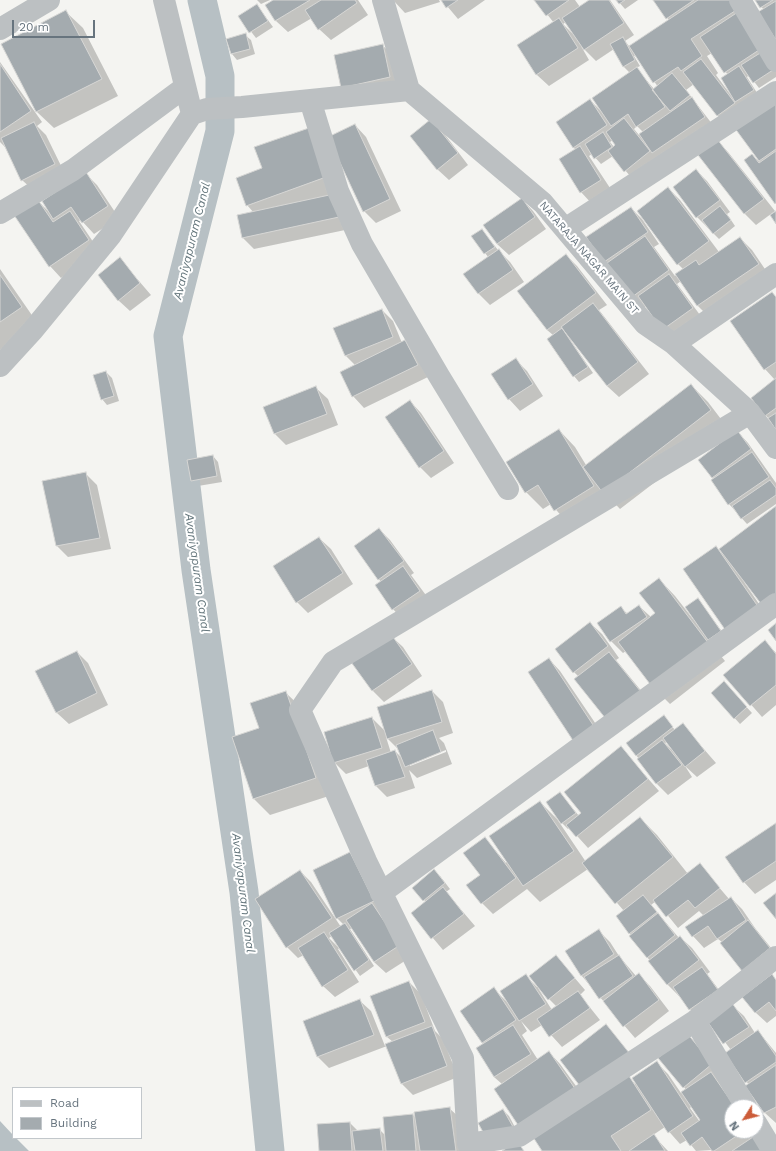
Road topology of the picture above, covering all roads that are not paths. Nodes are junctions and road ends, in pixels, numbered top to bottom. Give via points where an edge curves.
1 (49, 0) edge
2 (164, 0) edge
3 (383, 0) edge
4 (740, 0) edge
5 (0, 29) edge
6 (776, 60) edge
7 (185, 87) junction
8 (409, 90) junction
9 (776, 92) edge
10 (310, 100) junction
11 (200, 112) junction
12 (0, 213) edge
13 (565, 229) junction
14 (776, 274) edge
15 (674, 344) junction
16 (0, 366) edge
17 (750, 413) junction
18 (776, 448) edge
19 (508, 489) dead end
20 (776, 604) edge
21 (381, 893) junction
22 (776, 957) edge
23 (695, 1021) junction
24 (741, 1099) edge
25 (764, 1136) edge
26 (468, 1148) edge
27 (773, 1151) edge

1 - 5 street
2 - 7 street
3 - 8 street
4 - 6 street
7 - 11 street
7 - 12 street via 73,170
8 - 10 street
8 - 13 street, NATARAJA NAGAR MAIN ST via 543,202
9 - 13 street
10 - 11 street
10 - 19 street via 338,191 362,244
11 - 16 street via 111,235
13 - 15 street, NATARAJA NAGAR MAIN ST via 645,324
14 - 15 street
15 - 17 street, NATARAJA NAGAR MAIN ST
17 - 18 street, NATARAJA NAGAR MAIN ST
17 - 21 street via 333,662 300,710
20 - 21 street
21 - 26 street via 463,1058
22 - 23 street
23 - 24 street
23 - 26 street via 519,1136
25 - 27 street

